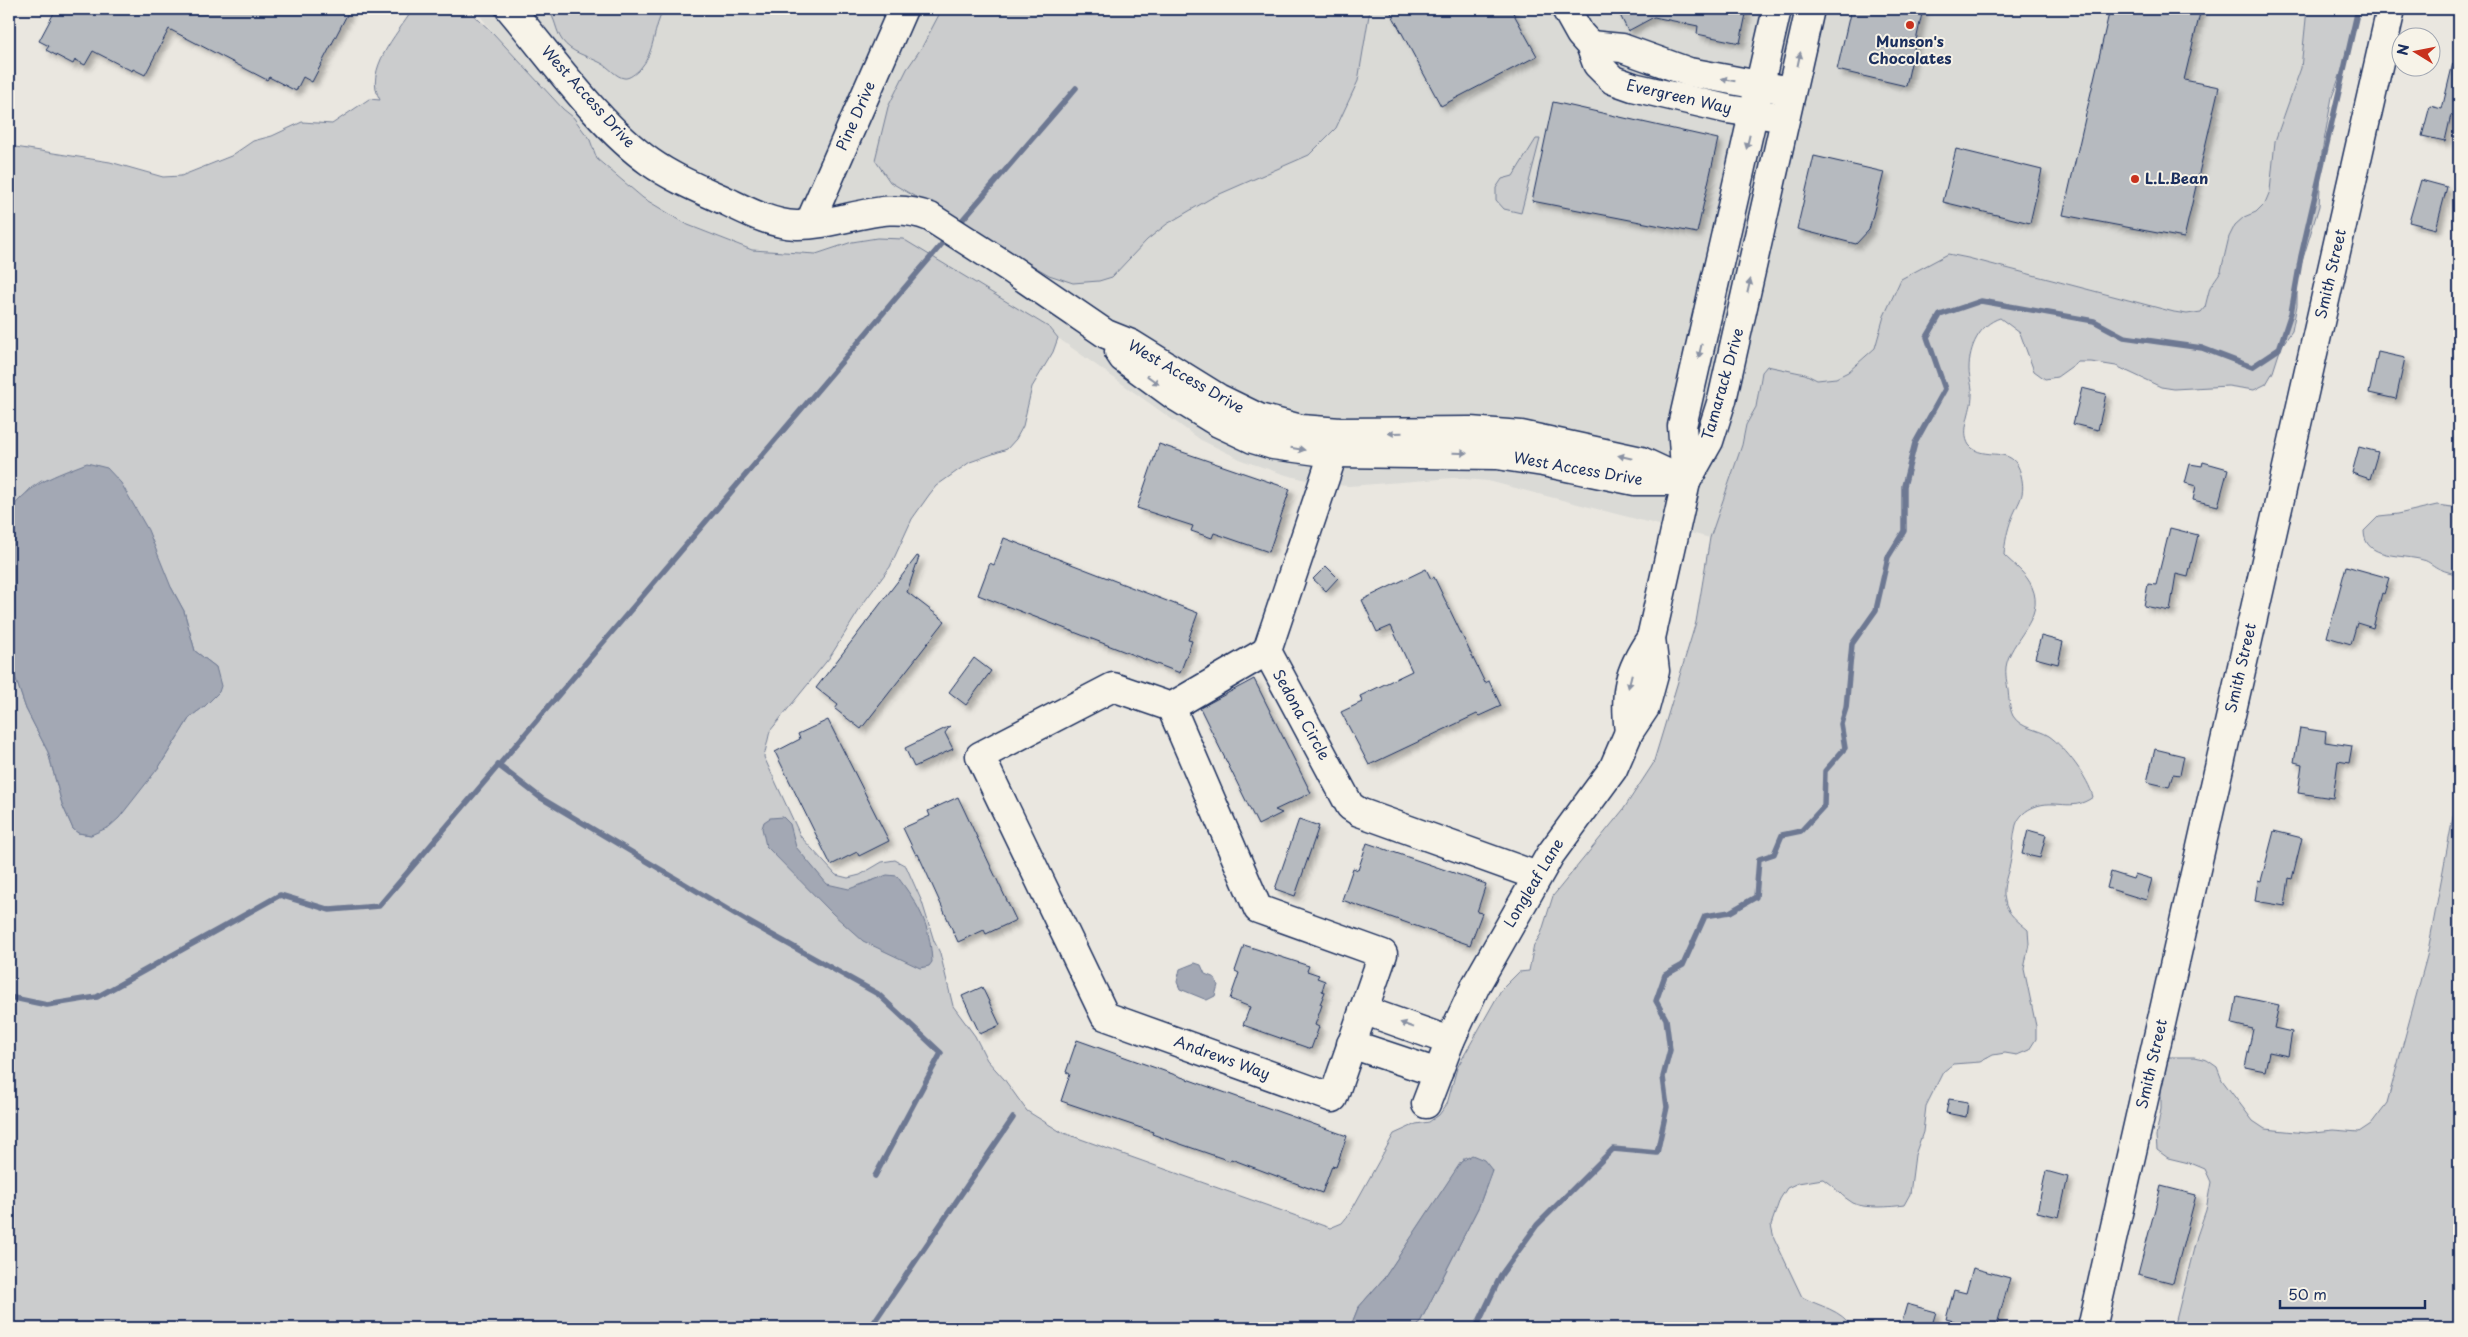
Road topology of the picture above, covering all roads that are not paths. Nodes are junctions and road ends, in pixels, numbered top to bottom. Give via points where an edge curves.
1 (510, 9) edge
2 (903, 9) edge
3 (1566, 9) edge
4 (1777, 9) edge
5 (1810, 9) edge
6 (2391, 9) edge
7 (1590, 45) junction
8 (1761, 86) junction
9 (1793, 91) junction
10 (1754, 114) junction
11 (1787, 118) junction
12 (809, 224) junction
13 (1710, 310) junction
14 (1742, 317) junction
15 (1337, 443) junction
16 (1686, 482) junction
17 (1266, 652) junction
18 (1171, 707) junction
19 (1537, 876) junction
20 (1363, 1010) junction
21 (1450, 1041) junction
22 (1351, 1044) junction
23 (1438, 1073) junction
24 (1426, 1104) dead end
25 (2092, 1328) edge

1 - 12 street, West Access Drive via 598,114 650,162 682,181 753,213 787,224
2 - 12 street, Pine Drive
3 - 7 street, Evergreen Way
4 - 8 street, Tamarack Drive
9 -> 5 street, Tamarack Drive
6 - 25 street, Smith Street
8 -> 7 street, Evergreen Way via 1689,72 1622,48
7 - 10 street, Evergreen Way via 1600,69 1618,82
8 - 9 street, Evergreen Way
8 - 10 street, Tamarack Drive
9 - 11 street, Tamarack Drive
10 - 11 street, Evergreen Way
10 -> 13 street, Tamarack Drive
14 -> 11 street, Tamarack Drive
12 - 15 street, West Access Drive via 895,210 917,212 1008,267 1106,334 1131,344 1245,413
13 - 14 street, Tamarack Drive
13 -> 16 street, Tamarack Drive via 1682,426
14 - 16 street, Tamarack Drive via 1716,423
15 - 16 street, West Access Drive via 1497,455 1635,481
15 - 17 street, Sedona Circle
16 - 19 street, Longleaf Lane via 1652,638 1635,663 1625,702 1629,732 1613,769
17 - 18 street
17 - 19 street, Sedona Circle via 1350,806
18 - 20 street, Andrews Way via 1258,909 1383,954
18 - 22 street, Andrews Way via 1113,687 980,756 1105,1016 1333,1098
19 - 21 street, Longleaf Lane via 1476,985
21 -> 20 street
20 - 22 street, Andrews Way
21 - 23 street, Longleaf Lane
22 - 23 street
23 - 24 street, Longleaf Lane

